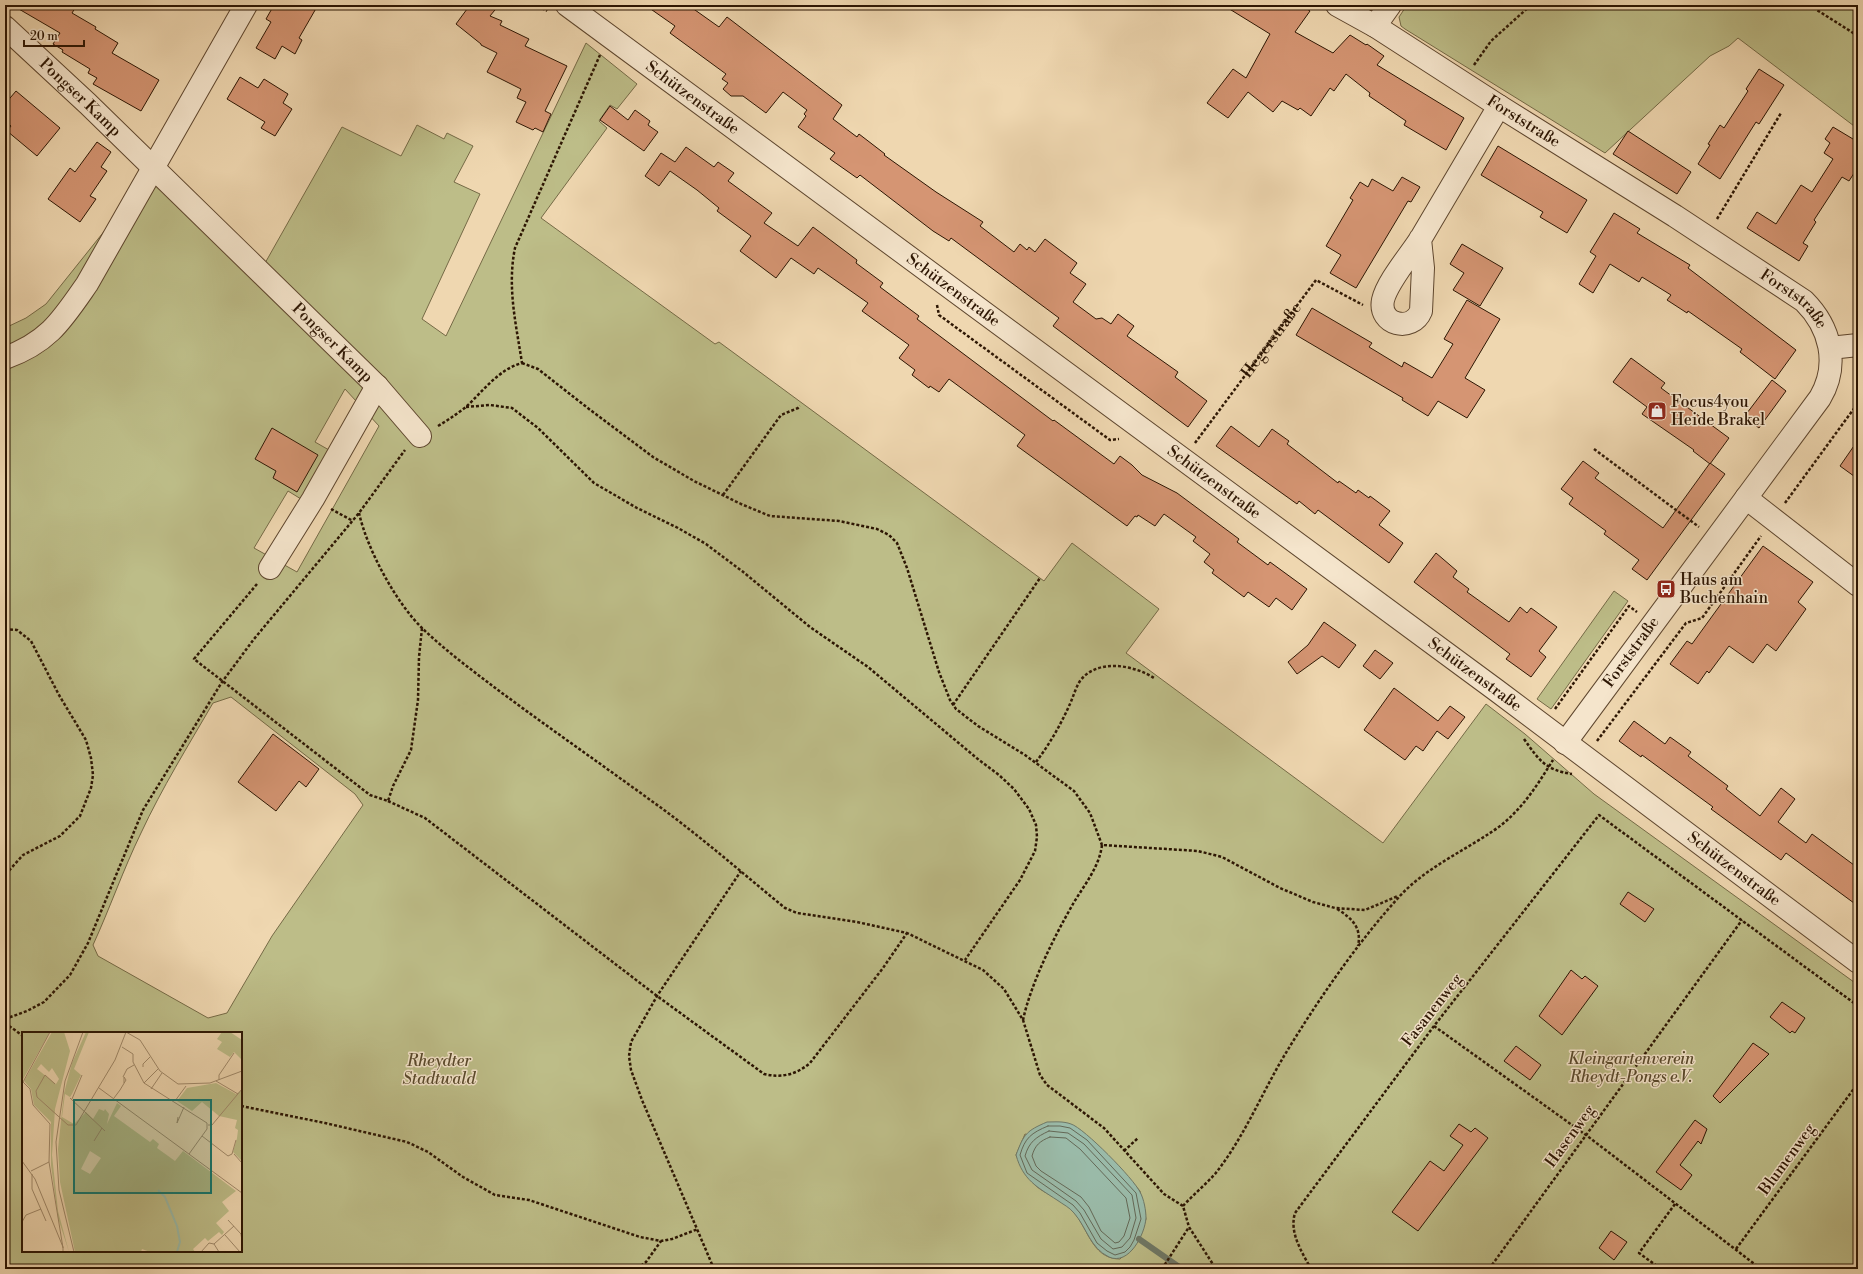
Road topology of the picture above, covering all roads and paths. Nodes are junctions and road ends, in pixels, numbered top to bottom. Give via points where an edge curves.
1 (246, 5) edge
2 (567, 5) edge
3 (1337, 5) edge
4 (1390, 5) edge
5 (1531, 5) edge
6 (1809, 5) edge
7 (1375, 26) junction
8 (5, 27) edge
9 (611, 36) junction
10 (1858, 36) edge
11 (1466, 85) junction
12 (1499, 106) junction
13 (1782, 113) dead end
14 (154, 169) junction
15 (1706, 236) junction
16 (1420, 239) junction
17 (1382, 307) junction
18 (1858, 345) edge
19 (1830, 348) junction
20 (5, 358) edge
21 (522, 363) junction
22 (377, 386) junction
23 (1858, 403) edge
24 (800, 406) dead end
25 (465, 408) junction
26 (420, 436) junction
27 (1594, 449) dead end
28 (1183, 459) junction
29 (723, 495) junction
30 (1746, 498) junction
31 (359, 513) junction
32 (1773, 519) junction
33 (1716, 539) junction
34 (270, 568) joint
35 (1040, 578) dead end
36 (1858, 585) edge
37 (1653, 623) junction
38 (422, 628) junction
39 (5, 629) edge
40 (1154, 678) dead end
41 (222, 682) junction
42 (953, 705) junction
43 (1543, 726) junction
44 (1565, 743) junction
45 (1585, 757) junction
46 (1036, 762) junction
47 (388, 801) junction
48 (1102, 845) junction
49 (741, 872) junction
50 (5, 875) edge
51 (1400, 896) junction
52 (1335, 908) junction
53 (1742, 920) junction
54 (907, 933) junction
55 (1358, 947) junction
56 (965, 960) junction
57 (1858, 962) edge
58 (657, 996) junction
59 (1858, 1006) edge
60 (5, 1019) edge
61 (1023, 1020) junction
62 (5, 1023) edge
63 (1434, 1026) junction
64 (22, 1035) edge
65 (1858, 1083) edge
66 (242, 1106) edge
67 (1586, 1135) junction
68 (1138, 1138) dead end
69 (1124, 1151) junction
70 (1675, 1204) junction
71 (1183, 1206) junction
72 (1189, 1227) junction
73 (698, 1229) junction
74 (660, 1241) junction
75 (1736, 1249) junction
76 (638, 1269) edge
77 (714, 1269) edge
78 (1162, 1269) edge
79 (1216, 1269) edge
80 (1311, 1269) edge
81 (1489, 1269) edge
82 (1661, 1269) edge
83 (1761, 1269) edge

1 - 14 street
2 - 9 street, Schützenstraße
3 - 7 street, Forststraße
4 - 7 street
5 - 11 path via 1491,42 1474,66
6 - 10 path
7 - 11 street, Forststraße
8 - 14 street, Pongser Kamp
9 - 21 path via 597,60 515,248 511,292
9 - 28 street, Schützenstraße
11 - 12 street, Forststraße
12 - 15 street, Forststraße
12 - 16 street
13 - 15 path
14 - 20 street via 87,284 59,324 22,352
14 - 22 street, Pongser Kamp
15 - 19 street, Forststraße via 1804,301 1822,324
16 - 17 street via 1388,289
16 - 17 street via 1423,268 1419,316 1413,321 1398,324 1387,319
17 - 28 path, Hegerstraße via 1369,308 1316,280
18 - 19 street
19 - 30 street, Forststraße via 1829,375 1823,392
21 - 25 path via 501,373
21 - 29 path via 538,369 653,457
22 - 26 street
22 - 34 street, Pongser Kamp via 313,499
23 - 32 path
24 - 29 path via 782,415
25 - 26 path
25 - 56 path via 490,405 512,408 538,428 594,483 706,544 810,627 868,667 1014,789 1029,809 1036,825 1035,851 1020,880
26 - 31 path via 407,448
27 - 33 path
28 - 43 street, Schützenstraße
29 - 42 path via 770,516 852,523 877,529 889,535 897,543 907,568 939,672
30 - 32 street
30 - 33 street, Forststraße
31 - 38 path via 366,536 384,574
31 - 41 path via 254,639
32 - 36 street
32 - 45 path via 1702,618 1686,623
33 - 37 street, Forststraße
34 - 41 path via 194,659
35 - 42 path
37 - 43 path via 1629,606
37 - 44 street, Forststraße
38 - 47 path via 418,700 411,750
38 - 49 path via 547,727 690,829
39 - 50 path via 17,630 31,641 86,740 92,758 93,775 91,788 80,816 60,836 15,861
40 - 46 path via 1142,670 1112,666 1099,668 1088,675 1081,680 1060,725
41 - 47 path via 370,795
41 - 60 path via 144,810 88,943 70,975 44,1002
42 - 46 path via 978,726
43 - 44 street, Schützenstraße
44 - 45 street, Schützenstraße
44 - 51 path via 1531,796 1512,816 1422,876
45 - 57 street, Schützenstraße
46 - 48 path via 1074,791 1090,813
47 - 58 path via 425,818
48 - 52 path via 1198,851 1222,857 1280,888
48 - 61 path via 1098,864 1072,905 1051,946 1026,1003
49 - 54 path via 785,908 797,913
49 - 58 path
51 - 52 path via 1365,910
51 - 55 path
52 - 55 path via 1355,923 1360,939
53 - 59 path
53 - 63 path, Fasanenweg via 1599,815
53 - 67 path, Hasenweg
54 - 56 path
54 - 58 path via 810,1063 802,1070 791,1074 778,1077 764,1074
55 - 71 path via 1284,1057 1215,1174
56 - 61 path via 983,970 1004,989
58 - 73 path via 631,1042 631,1070
61 - 69 path via 1040,1075 1047,1085 1104,1128
62 - 64 path
63 - 67 path
63 - 80 path, Fasanenweg via 1294,1213 1293,1224 1297,1242
65 - 75 path, Blumenweg
66 - 74 path via 407,1142 428,1152 463,1177 495,1195 529,1200 640,1237
67 - 70 path
67 - 81 path, Hasenweg
68 - 69 path
69 - 71 path via 1164,1194
70 - 75 path
70 - 82 path via 1639,1253
71 - 72 path
72 - 78 path
72 - 79 path
73 - 74 path
73 - 77 path
74 - 76 path
75 - 83 path

